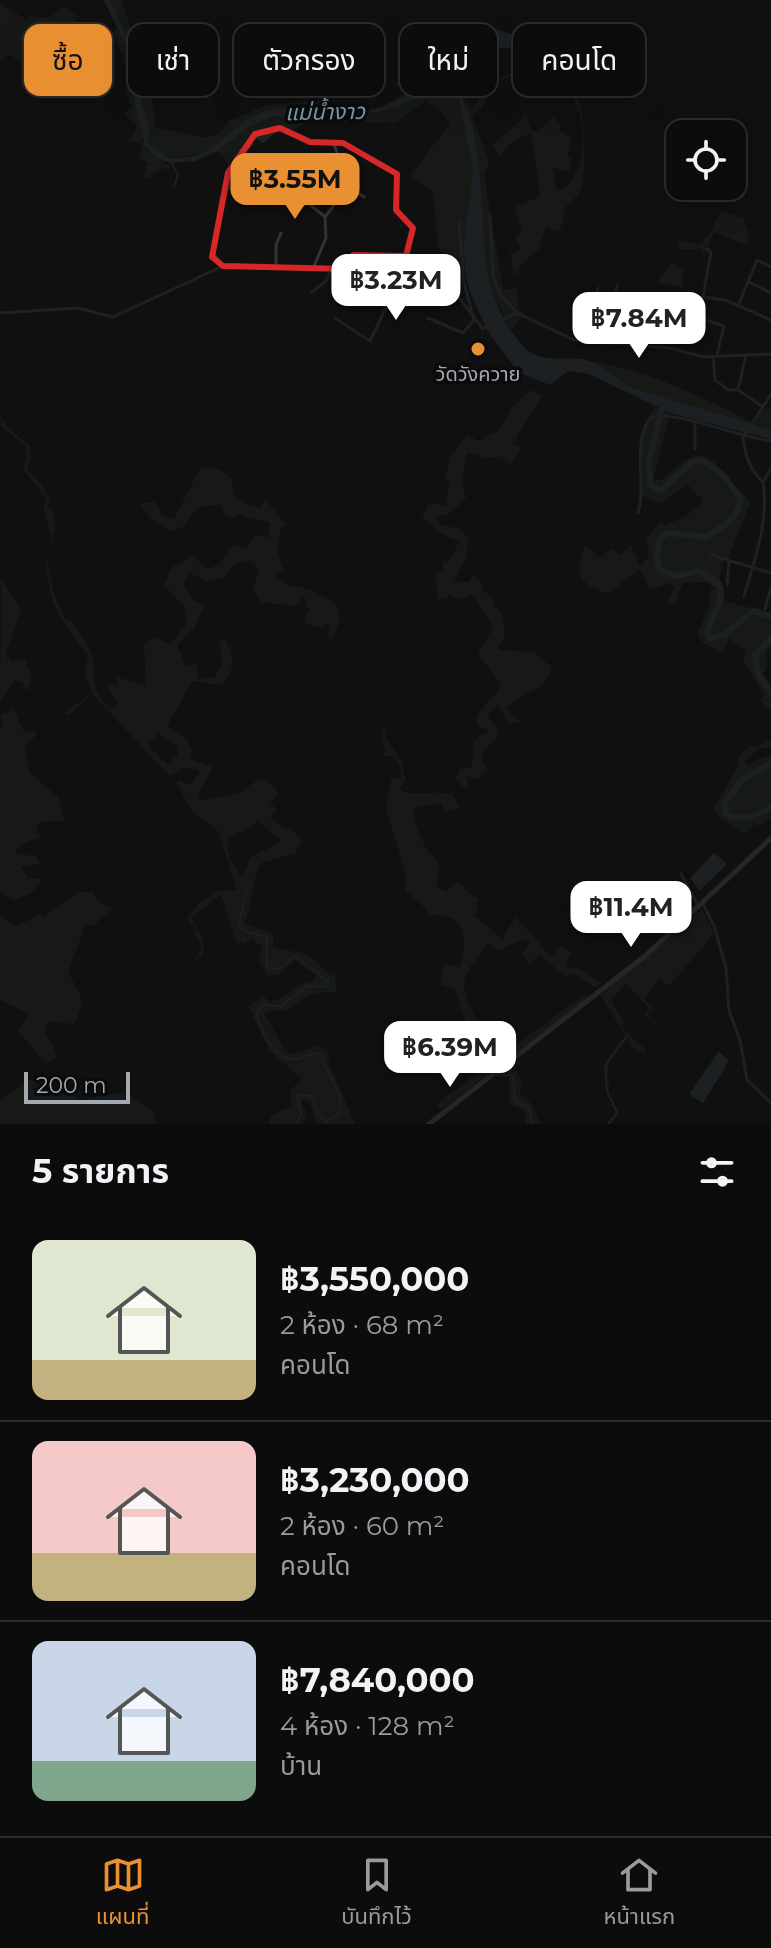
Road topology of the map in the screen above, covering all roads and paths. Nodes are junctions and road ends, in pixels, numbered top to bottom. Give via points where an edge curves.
1 (334, 144) junction
2 (234, 162) junction
3 (313, 174) dead end
4 (348, 187) junction
5 (364, 197) dead end
6 (304, 203) junction
7 (490, 216) dead end
8 (325, 217) junction
9 (459, 222) dead end
10 (281, 233) dead end
11 (707, 249) dead end
12 (406, 256) junction
13 (223, 266) junction
14 (276, 266) junction
15 (313, 267) junction
16 (771, 267) edge
17 (332, 268) junction
18 (346, 269) junction
19 (380, 272) junction
20 (402, 274) junction
21 (749, 282) junction
22 (617, 286) dead end
23 (598, 288) dead end
24 (312, 292) dead end
25 (373, 292) dead end
26 (771, 293) edge
27 (704, 297) junction
28 (611, 306) junction
29 (738, 306) junction
30 (0, 313) edge
31 (514, 313) junction
32 (335, 318) dead end
33 (428, 318) dead end
34 (474, 320) junction
35 (771, 320) edge
36 (602, 344) junction
37 (771, 354) edge
38 (746, 355) junction
39 (714, 356) junction
40 (738, 390) junction
41 (771, 394) edge
42 (763, 407) junction
43 (695, 423) junction
44 (743, 437) junction
45 (771, 441) edge
46 (695, 449) dead end
47 (771, 468) edge
48 (763, 482) junction
49 (638, 513) dead end
50 (711, 555) dead end
51 (729, 560) junction
52 (752, 568) junction
53 (771, 573) edge
54 (727, 585) dead end
55 (771, 588) edge
56 (744, 596) dead end
57 (765, 609) dead end
58 (771, 838) edge
59 (681, 874) dead end
60 (701, 905) junction
61 (771, 1103) edge
62 (429, 1124) edge

1 - 2 street via 310,142 276,128 255,134
1 - 4 street
1 - 12 street via 351,146 397,174 396,210 413,228
2 - 6 street via 298,208
2 - 13 street via 212,252
3 - 6 street
4 - 5 street
4 - 8 street
6 - 8 street
7 - 31 street via 493,276
8 - 15 street via 326,238
9 - 34 street via 461,268
10 - 14 street
11 - 27 street via 711,253
12 - 18 street via 357,254
12 - 20 street
13 - 14 street
13 - 30 street via 113,317 78,308
14 - 15 street
15 - 17 street
16 - 21 street via 757,260
17 - 18 street
17 - 24 street
18 - 19 street
19 - 20 street
19 - 25 street
20 - 32 street via 370,341
20 - 34 street via 450,286
21 - 26 street
21 - 29 street
22 - 28 street
23 - 28 street via 596,299
27 - 29 street
27 - 39 street via 699,318 724,326
28 - 36 street
29 - 35 street
31 - 34 street via 483,329
31 - 36 street via 574,340
33 - 34 street via 461,333
36 - 39 street
37 - 38 street
38 - 39 street
38 - 40 street
39 - 40 street via 715,380
40 - 42 street
41 - 42 street
42 - 44 street
43 - 44 street
43 - 46 street
43 - 49 street via 662,415 648,419 639,461
44 - 45 street
44 - 48 street via 745,453
47 - 48 street
48 - 52 street via 764,526
50 - 51 street
51 - 52 street
51 - 54 street
52 - 53 street
52 - 56 street
55 - 57 street
58 - 60 main road
59 - 60 street
60 - 61 street via 714,926 726,968 729,1011 747,1080
60 - 62 main road via 645,956

